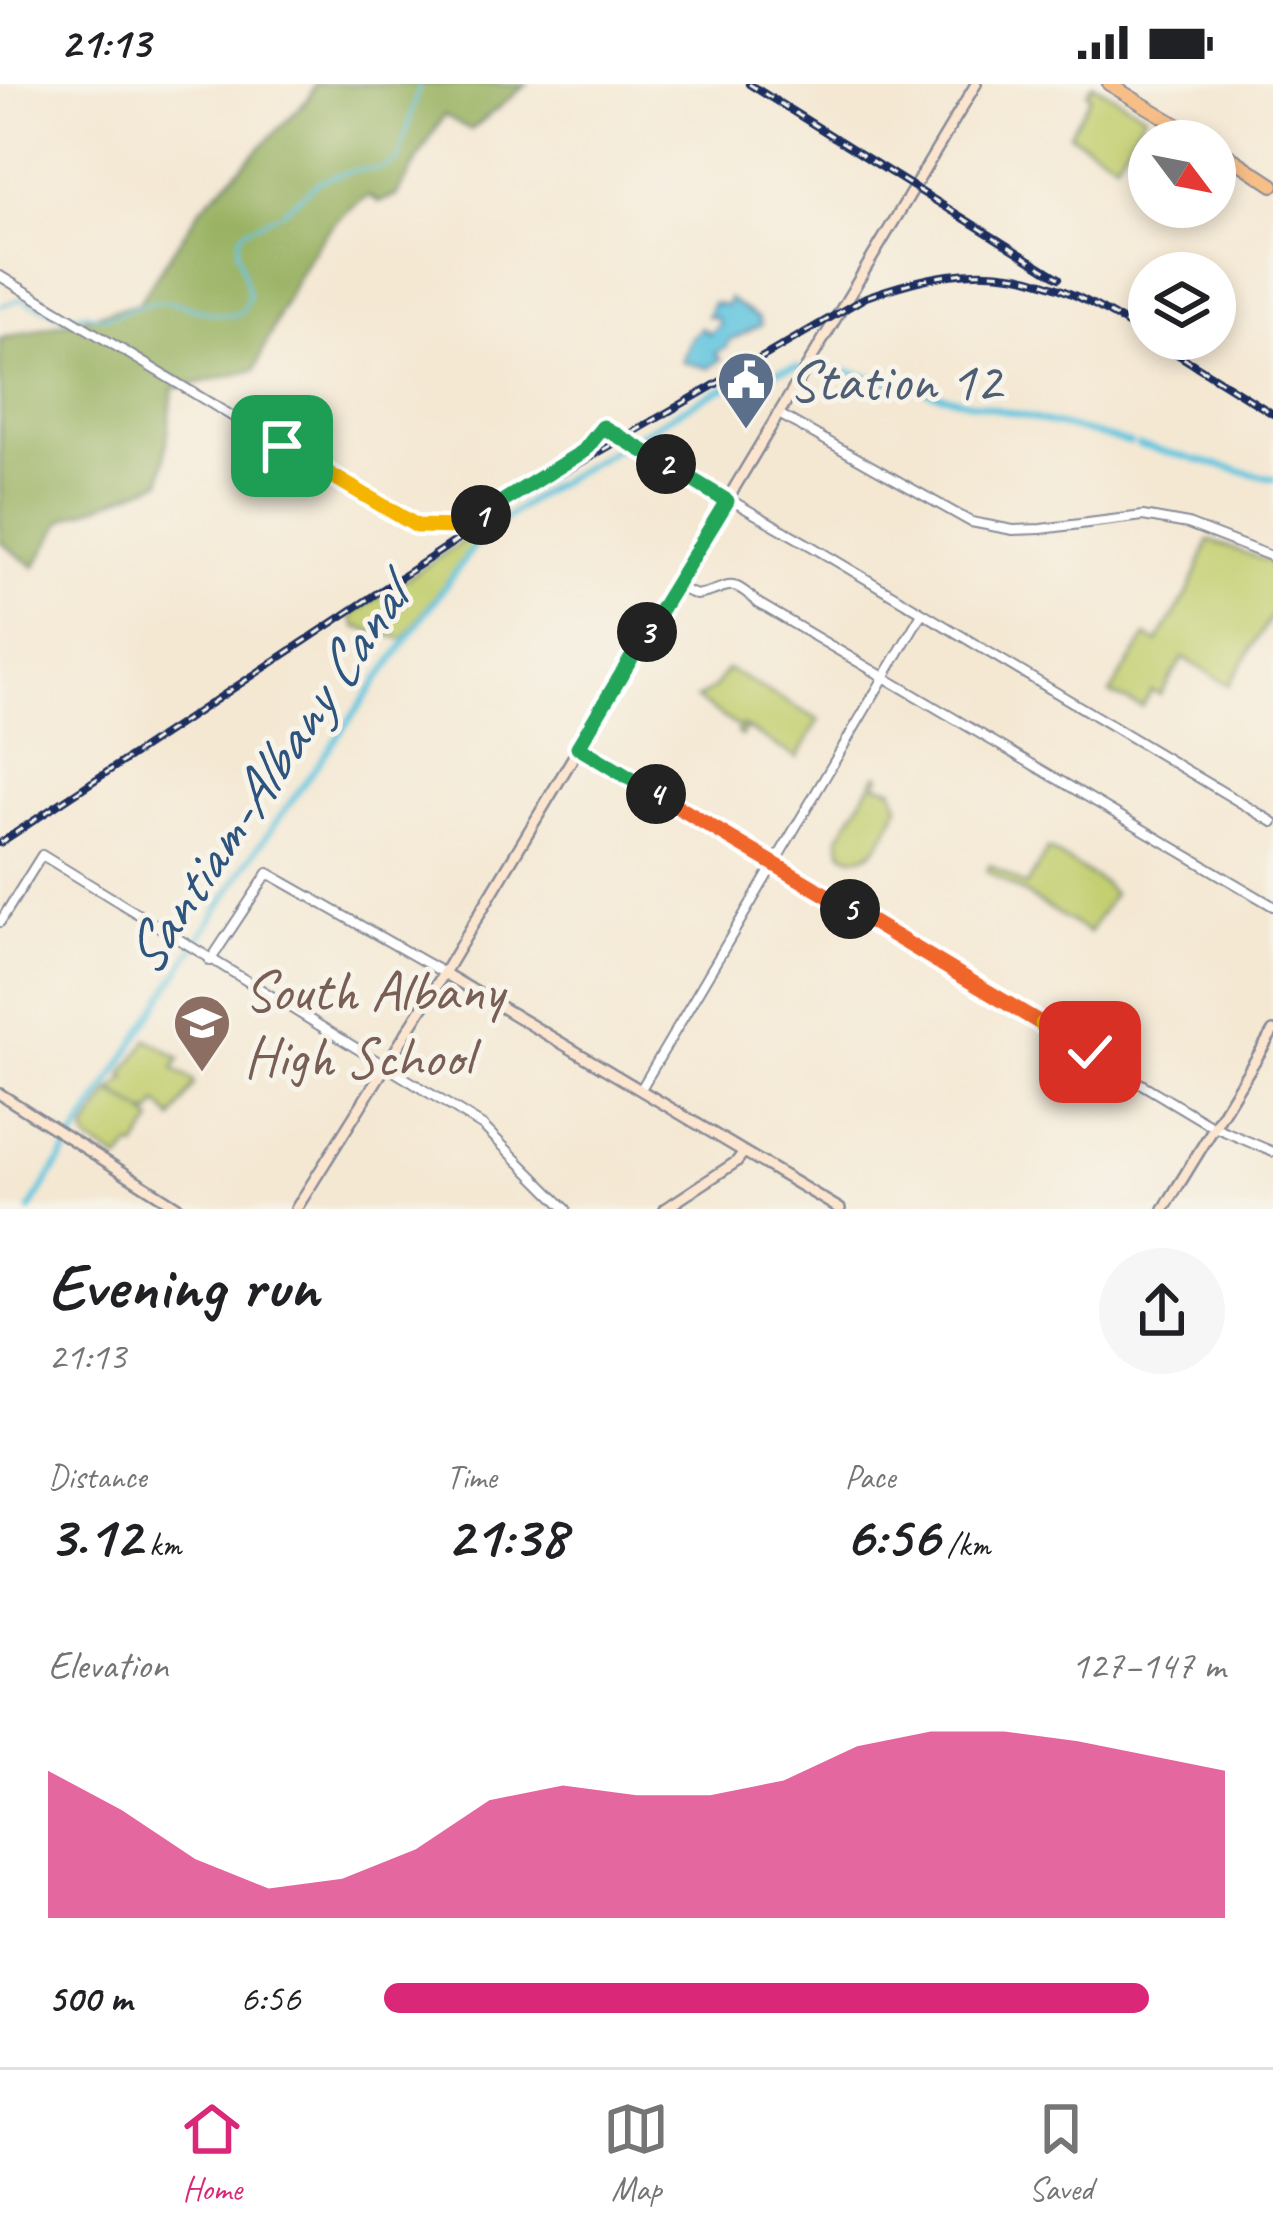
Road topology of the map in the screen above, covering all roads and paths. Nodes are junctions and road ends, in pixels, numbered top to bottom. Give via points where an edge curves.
1 (976, 84) edge
2 (1109, 84) edge
3 (1169, 120) edge
4 (1236, 161) edge
5 (1273, 185) edge
6 (0, 276) edge
7 (779, 414) junction
8 (727, 501) junction
9 (1273, 556) edge
10 (675, 586) junction
11 (922, 613) junction
12 (886, 676) junction
13 (578, 747) junction
14 (1273, 822) edge
15 (775, 864) junction
16 (1273, 906) edge
17 (0, 922) edge
18 (210, 962) junction
19 (444, 973) junction
20 (1273, 1031) edge
21 (385, 1066) junction
22 (641, 1089) junction
23 (0, 1094) edge
24 (1215, 1127) junction
25 (744, 1152) junction
26 (1273, 1152) edge
27 (1168, 1206) edge
28 (182, 1209) edge
29 (296, 1209) edge
30 (566, 1209) edge
31 (665, 1209) edge
32 (840, 1209) edge

1 - 7 main road
2 - 3 main road
4 - 5 main road
6 - 8 street via 423,527 466,525 584,451 603,427
7 - 8 main road
7 - 9 street via 971,522 1014,530 1149,516
8 - 10 main road
8 - 11 street
10 - 12 street via 696,596 738,585
10 - 13 main road
11 - 12 street
11 - 14 street
12 - 15 street
12 - 16 street
13 - 15 street
13 - 19 main road
15 - 22 street
15 - 24 street
17 - 18 street via 42,855
18 - 19 street via 266,873
18 - 21 street
19 - 21 main road
19 - 22 main road
20 - 24 main road
21 - 29 main road
21 - 30 street via 484,1126
22 - 25 main road
23 - 28 main road
24 - 26 street
24 - 27 main road
25 - 31 main road
25 - 32 main road

